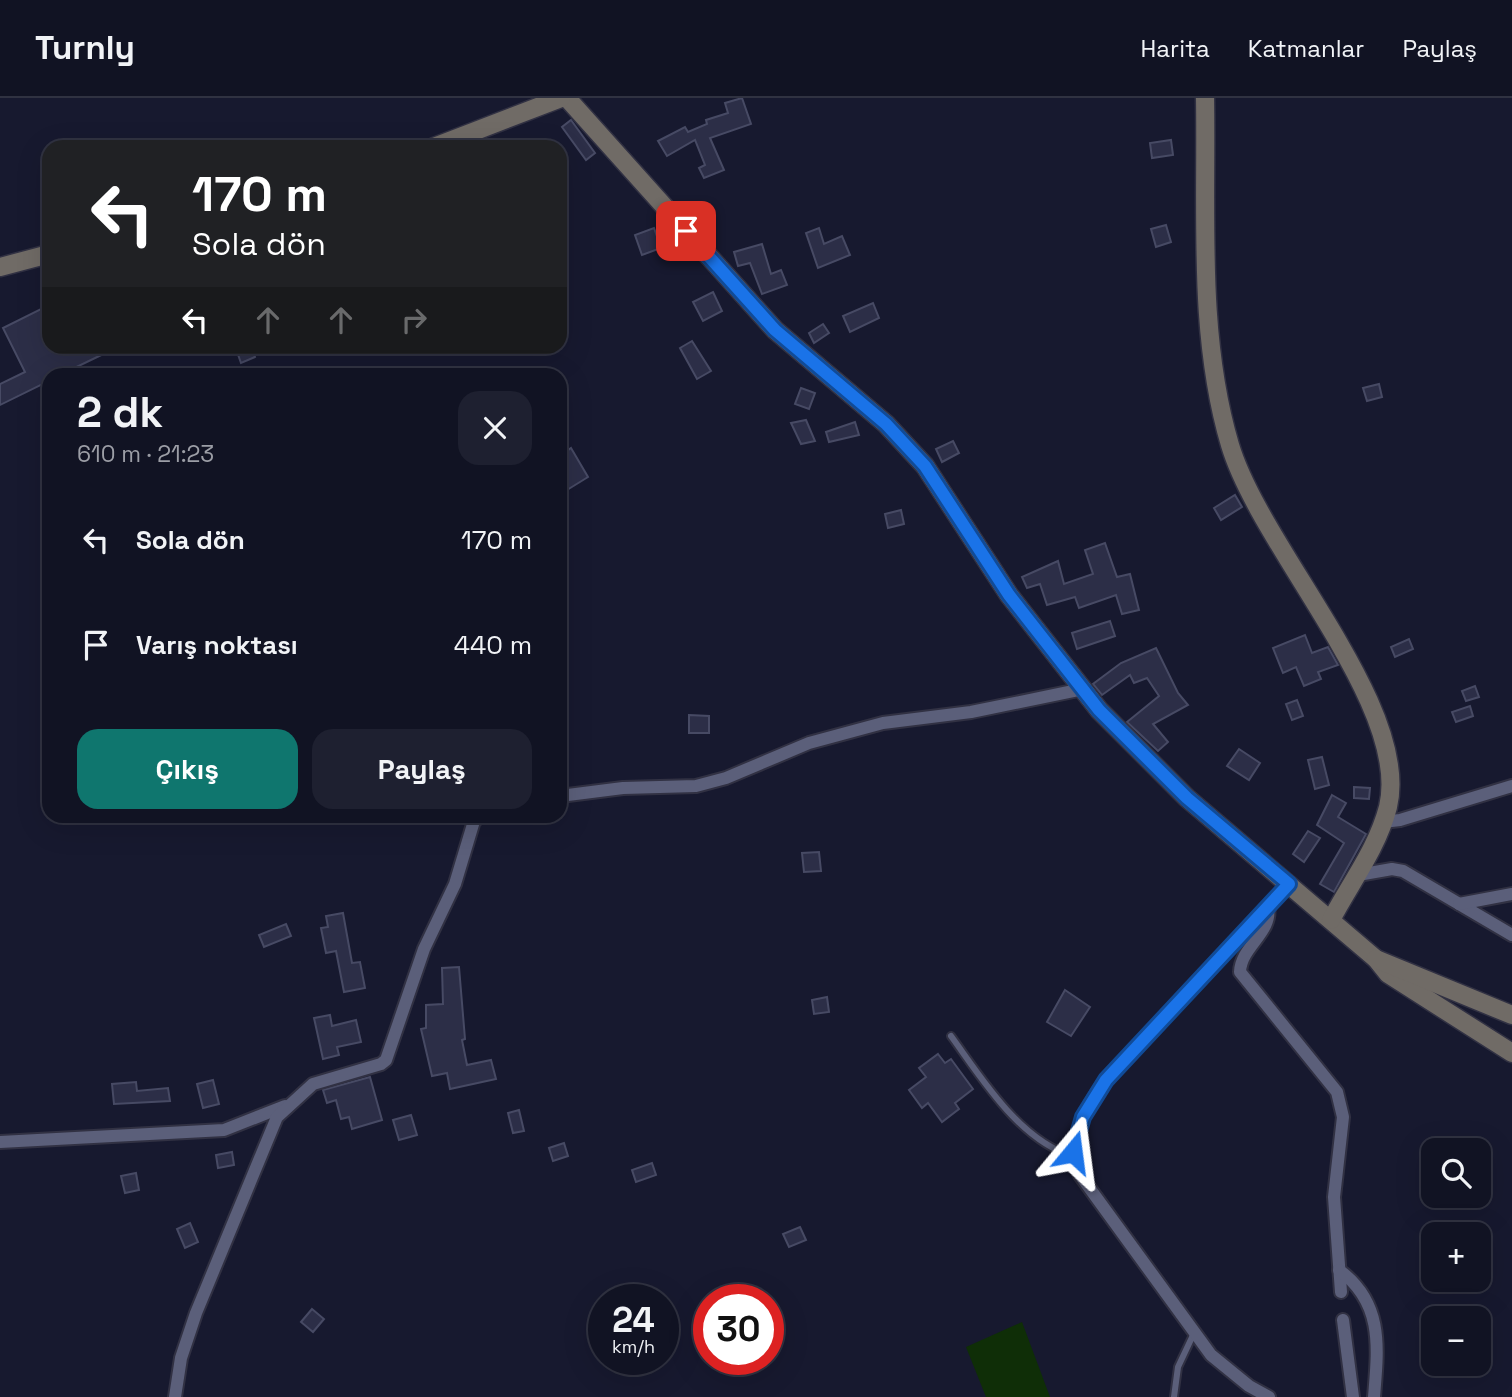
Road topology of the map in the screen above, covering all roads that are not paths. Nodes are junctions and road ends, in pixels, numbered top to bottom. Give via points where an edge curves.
1 (561, 98) edge
2 (567, 98) edge
3 (1205, 98) edge
4 (451, 140) edge
5 (42, 256) edge
6 (0, 267) edge
7 (1083, 689) junction
8 (1512, 786) edge
9 (567, 795) edge
10 (1383, 821) junction
11 (473, 823) edge
12 (1357, 875) junction
13 (1289, 884) junction
14 (1512, 894) edge
15 (1459, 904) junction
16 (1268, 906) junction
17 (1331, 920) junction
18 (1512, 935) edge
19 (1377, 959) junction
20 (1512, 1015) edge
21 (951, 1036) dead end
22 (1512, 1053) edge
23 (286, 1106) junction
24 (0, 1142) edge
25 (1074, 1157) junction
26 (1339, 1270) junction
27 (1341, 1292) dead end
28 (1343, 1320) dead end
29 (1194, 1333) junction
30 (175, 1397) edge
31 (1174, 1397) edge
32 (1269, 1397) edge
33 (1353, 1397) edge
34 (1374, 1397) edge

1 - 4 street
2 - 7 street via 775,330 886,424 925,466 1009,595
3 - 10 street via 1208,294 1229,442 1254,502 1370,700 1382,735 1390,784
5 - 6 street
7 - 9 street via 971,712 883,723 810,743 696,786
7 - 13 street via 1187,798
8 - 10 street
10 - 12 street
11 - 23 street via 455,884 424,948 386,1059 313,1084
12 - 15 street via 1403,871
12 - 17 street
13 - 16 street
13 - 17 street
14 - 15 street
15 - 18 street
16 - 25 street via 1106,1080 1083,1117
16 - 26 street via 1267,925 1241,962 1240,972 1337,1092 1343,1117 1334,1197
17 - 19 street
19 - 20 street
19 - 22 street via 1388,974
21 - 25 lane via 1012,1115 1054,1148
23 - 24 street via 223,1130
23 - 30 street via 277,1117 195,1313
25 - 29 street via 1080,1175
26 - 27 street
26 - 34 street via 1355,1282 1375,1325
28 - 33 street
29 - 31 lane via 1178,1367
29 - 32 street via 1232,1373

